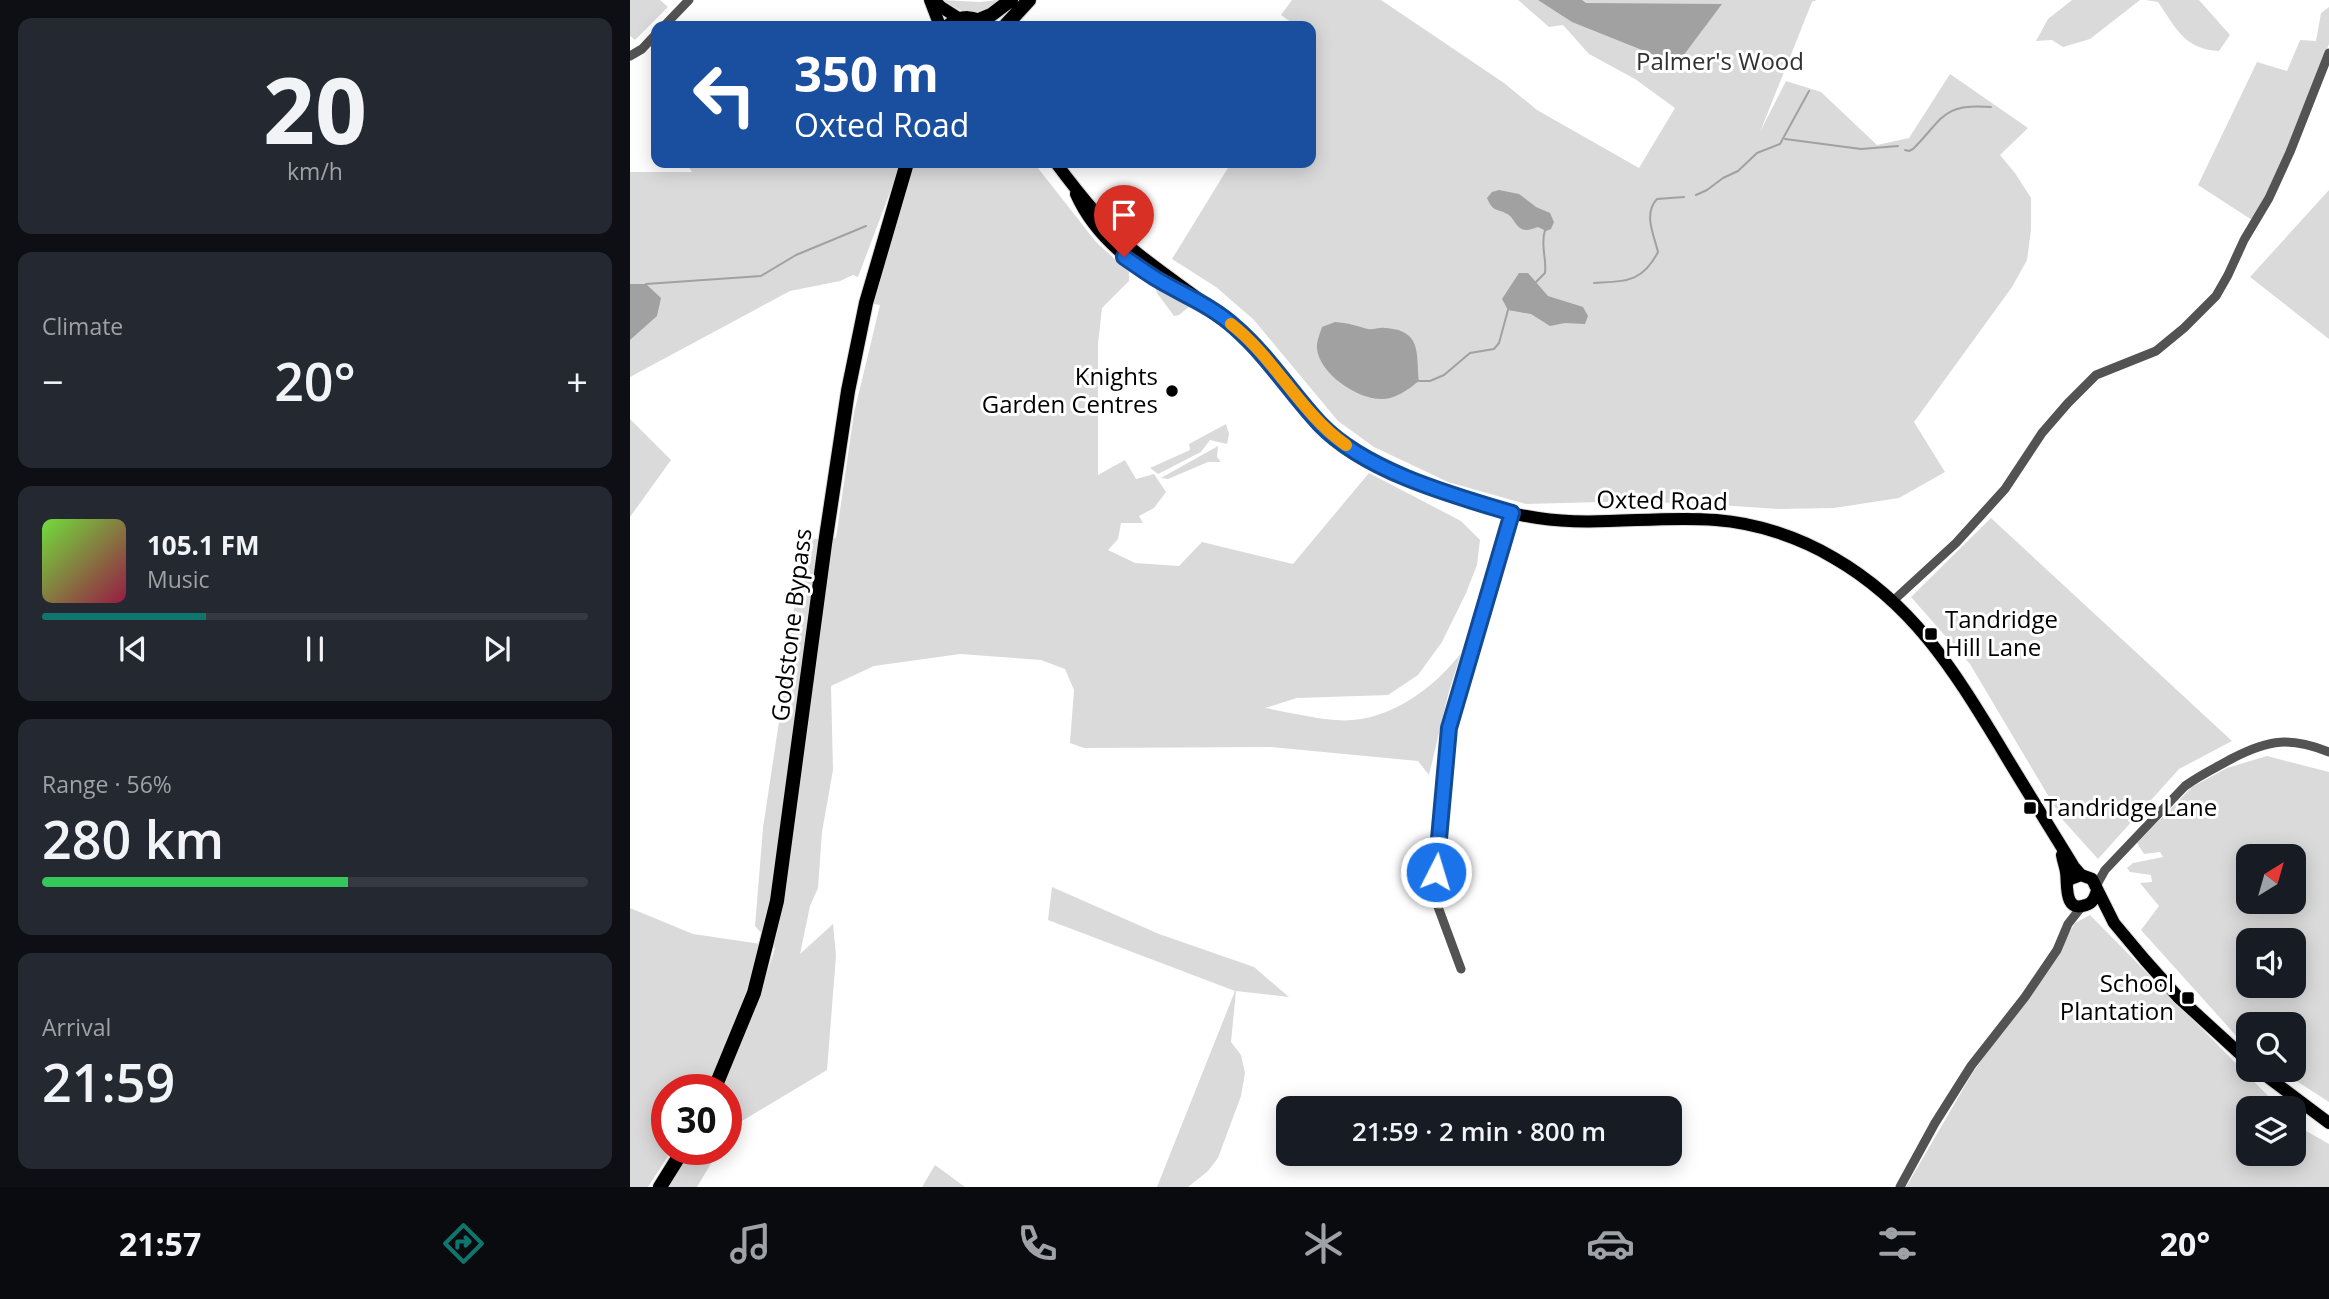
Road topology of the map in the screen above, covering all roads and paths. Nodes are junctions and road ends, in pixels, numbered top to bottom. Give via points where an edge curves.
1 (689, 0) edge
2 (932, 0) edge
3 (1011, 0) edge
4 (1029, 0) edge
5 (669, 21) edge
6 (938, 21) edge
7 (953, 21) edge
8 (985, 21) edge
9 (1010, 21) edge
10 (651, 39) edge
11 (2329, 53) edge
12 (630, 56) edge
13 (906, 168) edge
14 (1060, 168) edge
15 (1512, 513) junction
16 (1894, 600) junction
17 (2329, 752) edge
18 (2057, 840) junction
19 (2090, 882) junction
20 (2067, 883) junction
21 (2070, 901) junction
22 (2085, 905) junction
23 (2114, 923) junction
24 (2068, 924) junction
25 (1461, 970) dead end
26 (2236, 1050) edge
27 (721, 1074) edge
28 (2274, 1082) edge
29 (2329, 1123) edge
30 (674, 1165) edge
31 (660, 1187) edge
32 (1900, 1187) edge

1 - 5 street
2 - 6 main road
2 - 7 main road
3 - 8 highway
4 - 9 highway
10 - 12 street
11 - 16 street via 2274,187 2216,296 2156,351 2096,376 2068,402 2005,489 1956,543
13 - 27 highway, Godstone Bypass via 866,303 844,416 771,928 754,993
14 - 15 main road, Oxted Road via 1083,208 1124,257 1194,297 1236,328 1319,423 1343,443 1408,477
15 - 16 main road, Oxted Road via 1572,522 1714,520 1746,524 1833,557
15 - 25 street via 1449,728 1434,896
16 - 18 main road, Oxted Road via 1947,663
17 - 19 street via 2298,742 2269,742 2201,775
18 - 19 main road, Oxted Road
18 - 20 main road, Oxted Road
19 - 20 main road via 2075,876
19 - 22 main road via 2091,902
19 - 23 main road, Oxted Road
20 - 21 main road
21 - 22 main road
21 - 24 street
22 - 23 main road
22 - 24 street
23 - 26 main road via 2178,997
24 - 32 street via 2038,978 1971,1066
28 - 29 main road
30 - 31 highway

